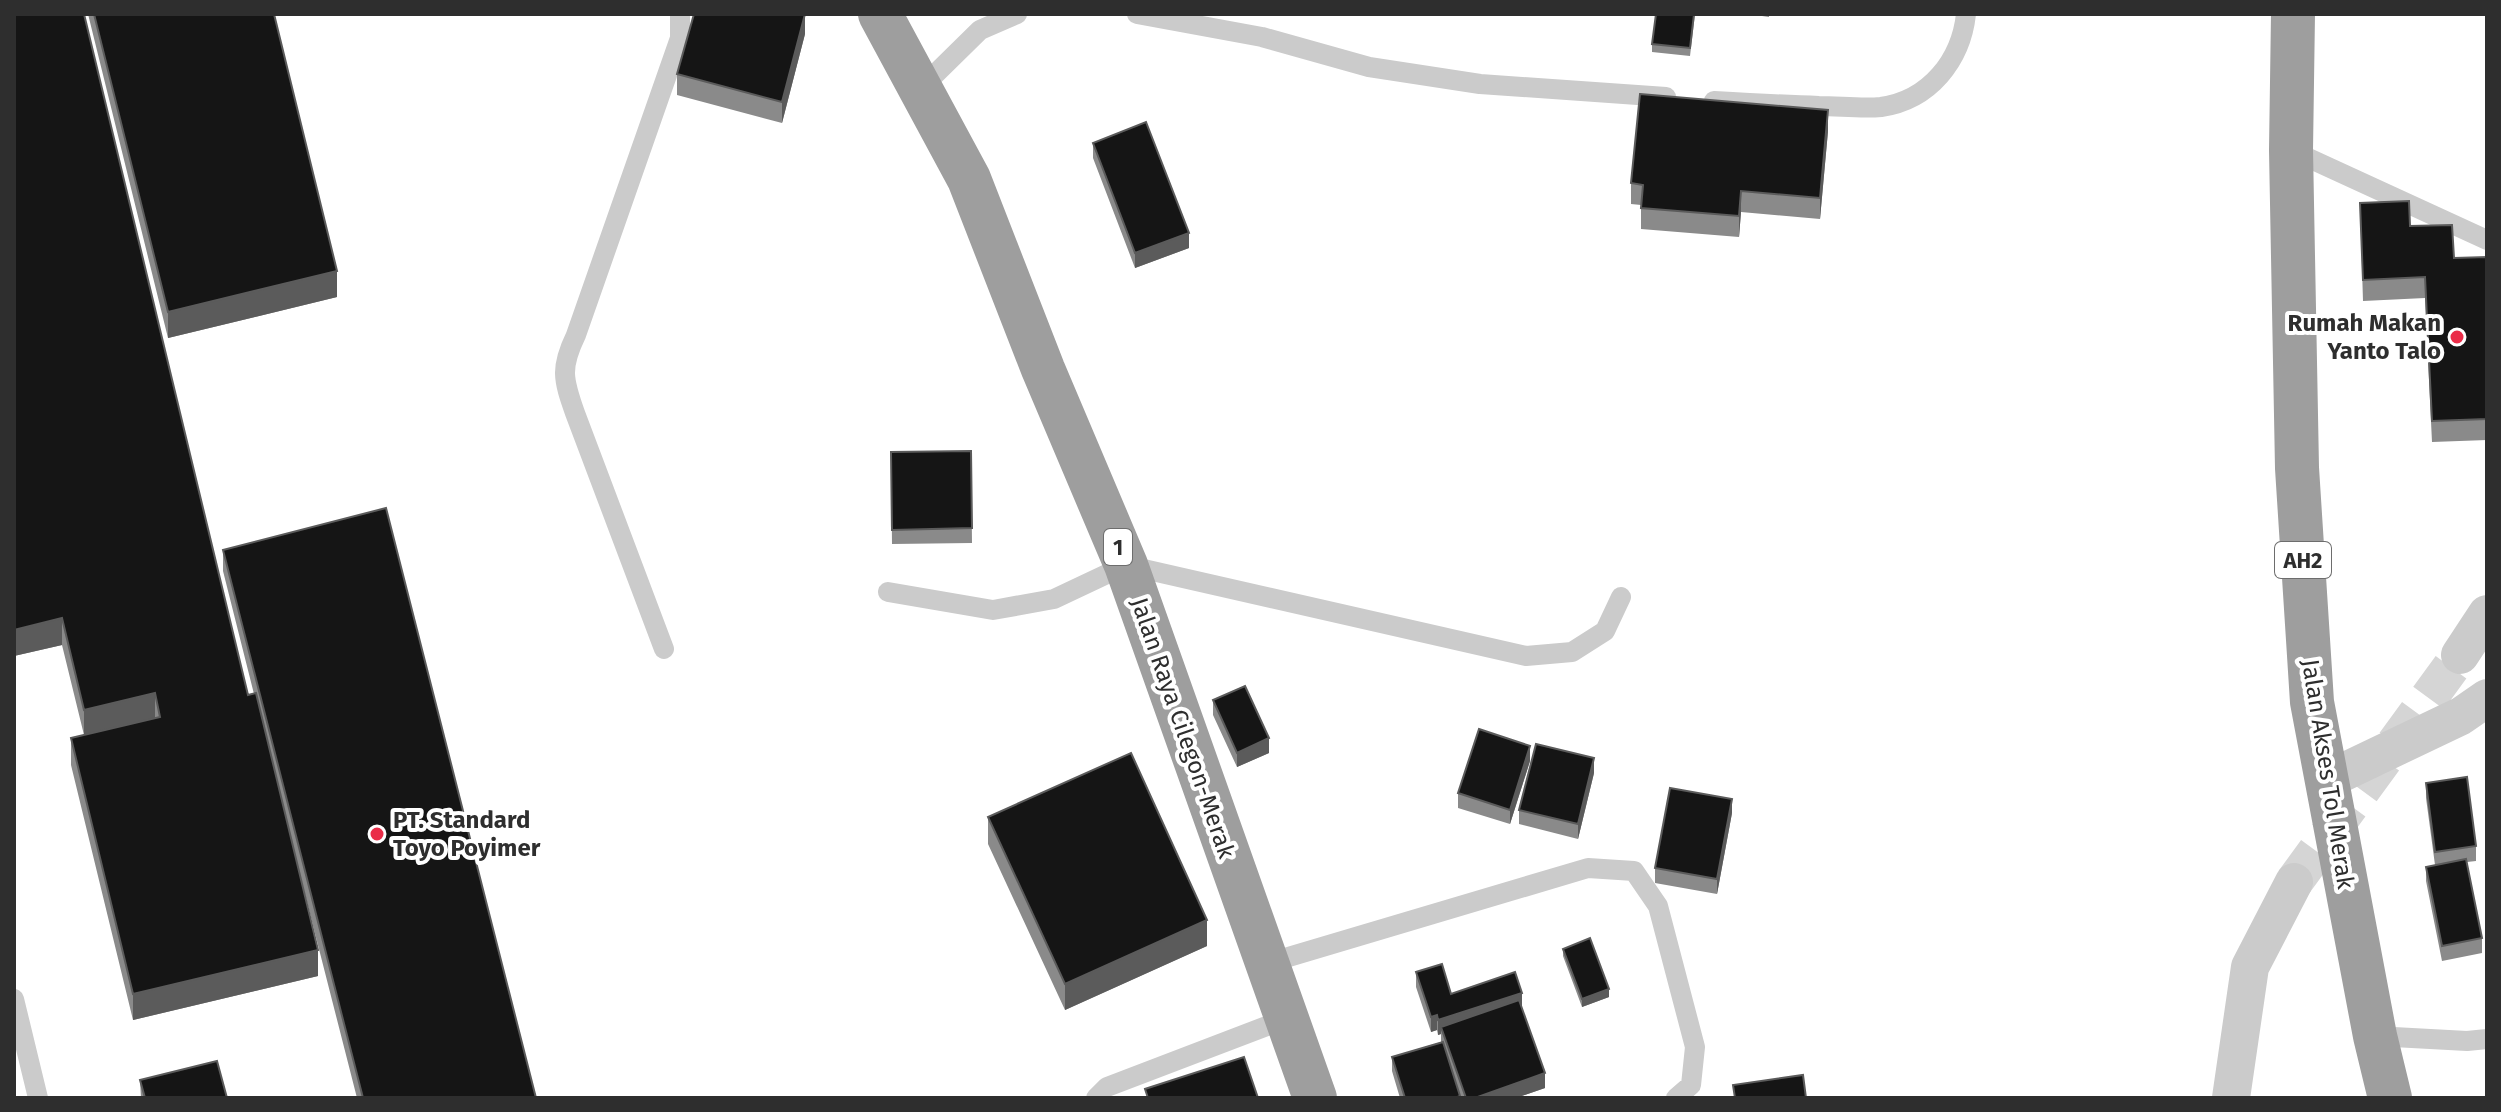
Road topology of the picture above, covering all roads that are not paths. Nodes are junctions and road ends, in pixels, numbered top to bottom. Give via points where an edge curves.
1 (680, 14) edge
2 (880, 14) edge
3 (1017, 14) edge
4 (1137, 14) edge
5 (1966, 14) edge
6 (2293, 14) edge
7 (921, 88) junction
8 (2291, 150) junction
9 (2487, 240) edge
10 (1126, 565) junction
11 (888, 592) dead end
12 (1621, 597) dead end
13 (2487, 614) edge
14 (664, 649) dead end
15 (2460, 655) tunnel mouth
16 (2487, 698) edge
17 (2325, 781) junction
18 (2294, 882) tunnel mouth
19 (1265, 964) junction
20 (14, 999) edge
21 (1285, 1019) junction
22 (2375, 1036) junction
23 (2487, 1039) edge
24 (38, 1098) edge
25 (1096, 1098) edge
26 (1315, 1098) edge
27 (1676, 1098) edge
28 (2231, 1098) edge
29 (2390, 1098) edge

1 - 14 lane via 680,38 565,358 565,385
2 - 7 highway, Jalan Raya Cilegon-Merak / 1
3 - 7 lane via 980,30
4 - 5 lane via 1262,37 1369,67 1480,84 1767,105 1882,107 1916,96 1936,81 1964,35
6 - 8 highway, Jalan Akses Tol Merak / AH2
7 - 10 highway, Jalan Raya Cilegon-Merak / 1 via 969,179
8 - 9 lane
8 - 17 highway, Jalan Akses Tol Merak / AH2 via 2297,468 2312,702
10 - 11 lane via 1054,599 993,610
10 - 12 lane via 1526,656 1572,652 1605,631
10 - 19 highway, Jalan Raya Cilegon-Merak / 1
13 - 15 street
16 - 17 street via 2461,716
17 - 22 highway, Jalan Akses Tol Merak / AH2
18 - 28 street via 2250,967
19 - 21 highway, Jalan Raya Cilegon-Merak / 1
19 - 27 lane via 1588,868 1634,871 1658,906 1695,1047 1691,1085
20 - 24 lane
21 - 25 lane via 1107,1087
21 - 26 highway, Jalan Raya Cilegon-Merak / 1
22 - 23 lane
22 - 29 highway, Jalan Akses Tol Merak / AH2

